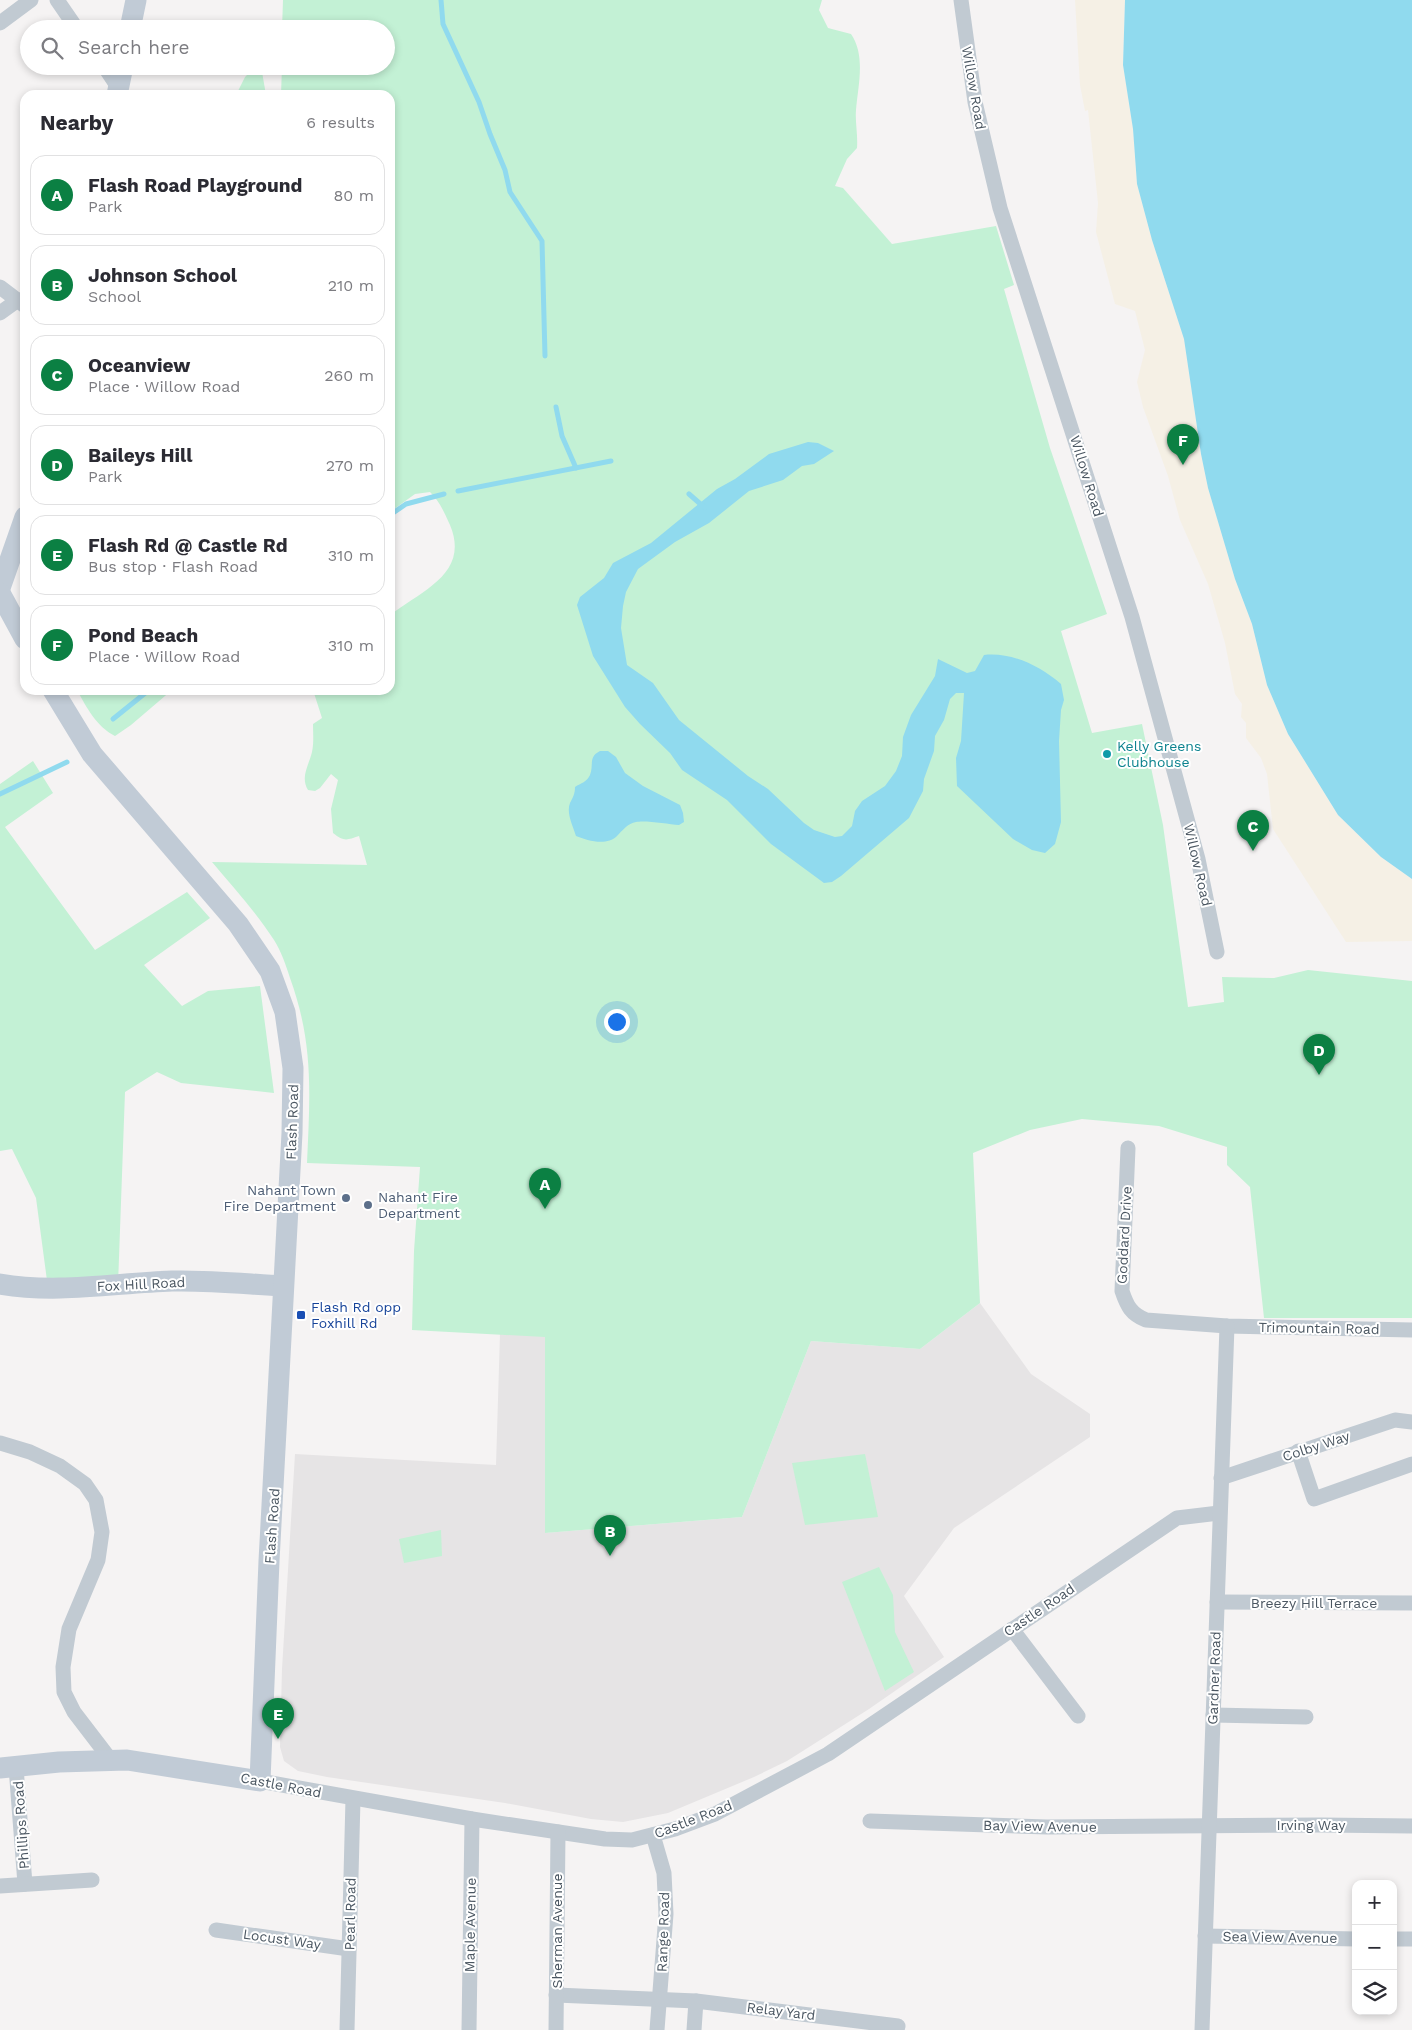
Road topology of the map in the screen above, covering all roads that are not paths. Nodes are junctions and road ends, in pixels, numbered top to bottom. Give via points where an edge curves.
1 (31, 0) edge
2 (57, 0) edge
3 (136, 0) edge
4 (961, 0) edge
5 (71, 20) edge
6 (132, 20) edge
7 (0, 23) edge
8 (0, 287) edge
9 (20, 302) edge
10 (20, 303) edge
11 (0, 313) edge
12 (20, 531) edge
13 (0, 588) edge
14 (0, 593) edge
15 (20, 630) edge
16 (57, 695) edge
17 (1217, 952) dead end
18 (1128, 1148) dead end
19 (0, 1284) edge
20 (283, 1286) junction
21 (1227, 1326) junction
22 (1412, 1330) edge
23 (1412, 1422) edge
24 (0, 1443) edge
25 (1298, 1451) junction
26 (1412, 1464) edge
27 (1221, 1478) junction
28 (1219, 1513) junction
29 (1216, 1602) junction
30 (1412, 1603) edge
31 (1012, 1628) junction
32 (1213, 1715) junction
33 (1078, 1716) dead end
34 (1306, 1717) dead end
35 (110, 1760) junction
36 (8, 1767) edge
37 (260, 1781) junction
38 (352, 1798) junction
39 (472, 1820) junction
40 (870, 1821) dead end
41 (1210, 1826) junction
42 (1412, 1826) edge
43 (558, 1832) junction
44 (653, 1835) junction
45 (92, 1880) dead end
46 (25, 1884) junction
47 (0, 1886) edge
48 (216, 1930) dead end
49 (1205, 1936) junction
50 (1352, 1939) edge
51 (1397, 1939) edge
52 (1412, 1939) edge
53 (349, 1949) junction
54 (556, 1995) junction
55 (660, 1999) junction
56 (696, 2001) junction
57 (347, 2030) edge
58 (469, 2030) edge
59 (556, 2030) edge
60 (657, 2030) edge
61 (694, 2030) edge
62 (897, 2030) edge
63 (1202, 2030) edge

1 - 7 street
2 - 5 street
3 - 6 main road
4 - 17 street, Willow Road via 975,102 1000,208 1132,617 1198,859
8 - 9 street
10 - 11 street
12 - 13 main road
14 - 15 main road
16 - 20 main road, Flash Road via 92,754 238,924 270,971 285,1012 293,1068
18 - 21 street, Goddard Drive via 1122,1291 1127,1306 1135,1316 1146,1320
19 - 20 main road, Fox Hill Road via 22,1288 87,1287 174,1281
20 - 37 main road, Flash Road
21 - 22 street, Trimountain Road
21 - 27 street, Gardner Road
23 - 25 street, Colby Way via 1395,1420
24 - 35 street via 60,1466 85,1484 96,1500 102,1532 98,1560 69,1629 63,1667 64,1692 74,1712
25 - 26 street via 1314,1499
25 - 27 street, Colby Way
27 - 28 street, Gardner Road
28 - 29 street, Gardner Road
28 - 31 street, Castle Road via 1177,1518
29 - 30 street, Breezy Hill Terrace
29 - 32 street, Gardner Road
31 - 33 street
31 - 44 street, Castle Road via 828,1754 715,1814
32 - 34 street
32 - 41 street, Gardner Road
35 - 36 main road, Castle Road
35 - 37 main road, Castle Road
36 - 46 street, Phillips Road
37 - 38 street, Castle Road
38 - 39 street, Castle Road
38 - 53 street, Pearl Road
39 - 43 street, Castle Road
39 - 58 street, Maple Avenue
40 - 41 street, Bay View Avenue via 1047,1827
41 - 42 street, Irving Way
41 - 49 street, Gardner Road
43 - 44 street, Castle Road via 632,1840
43 - 54 street, Sherman Avenue
44 - 55 street, Range Road via 664,1872 666,1914
45 - 46 street, Phillips Road
46 - 47 street, Phillips Road
48 - 53 street, Locust Way
49 - 50 street, Sea View Avenue
49 - 63 street, Gardner Road
51 - 52 street
53 - 57 street, Pearl Road
54 - 55 street, Relay Yard
54 - 59 street, Sherman Avenue
55 - 56 street, Relay Yard
55 - 60 street, Range Road
56 - 61 street
56 - 62 street, Relay Yard via 898,2026

